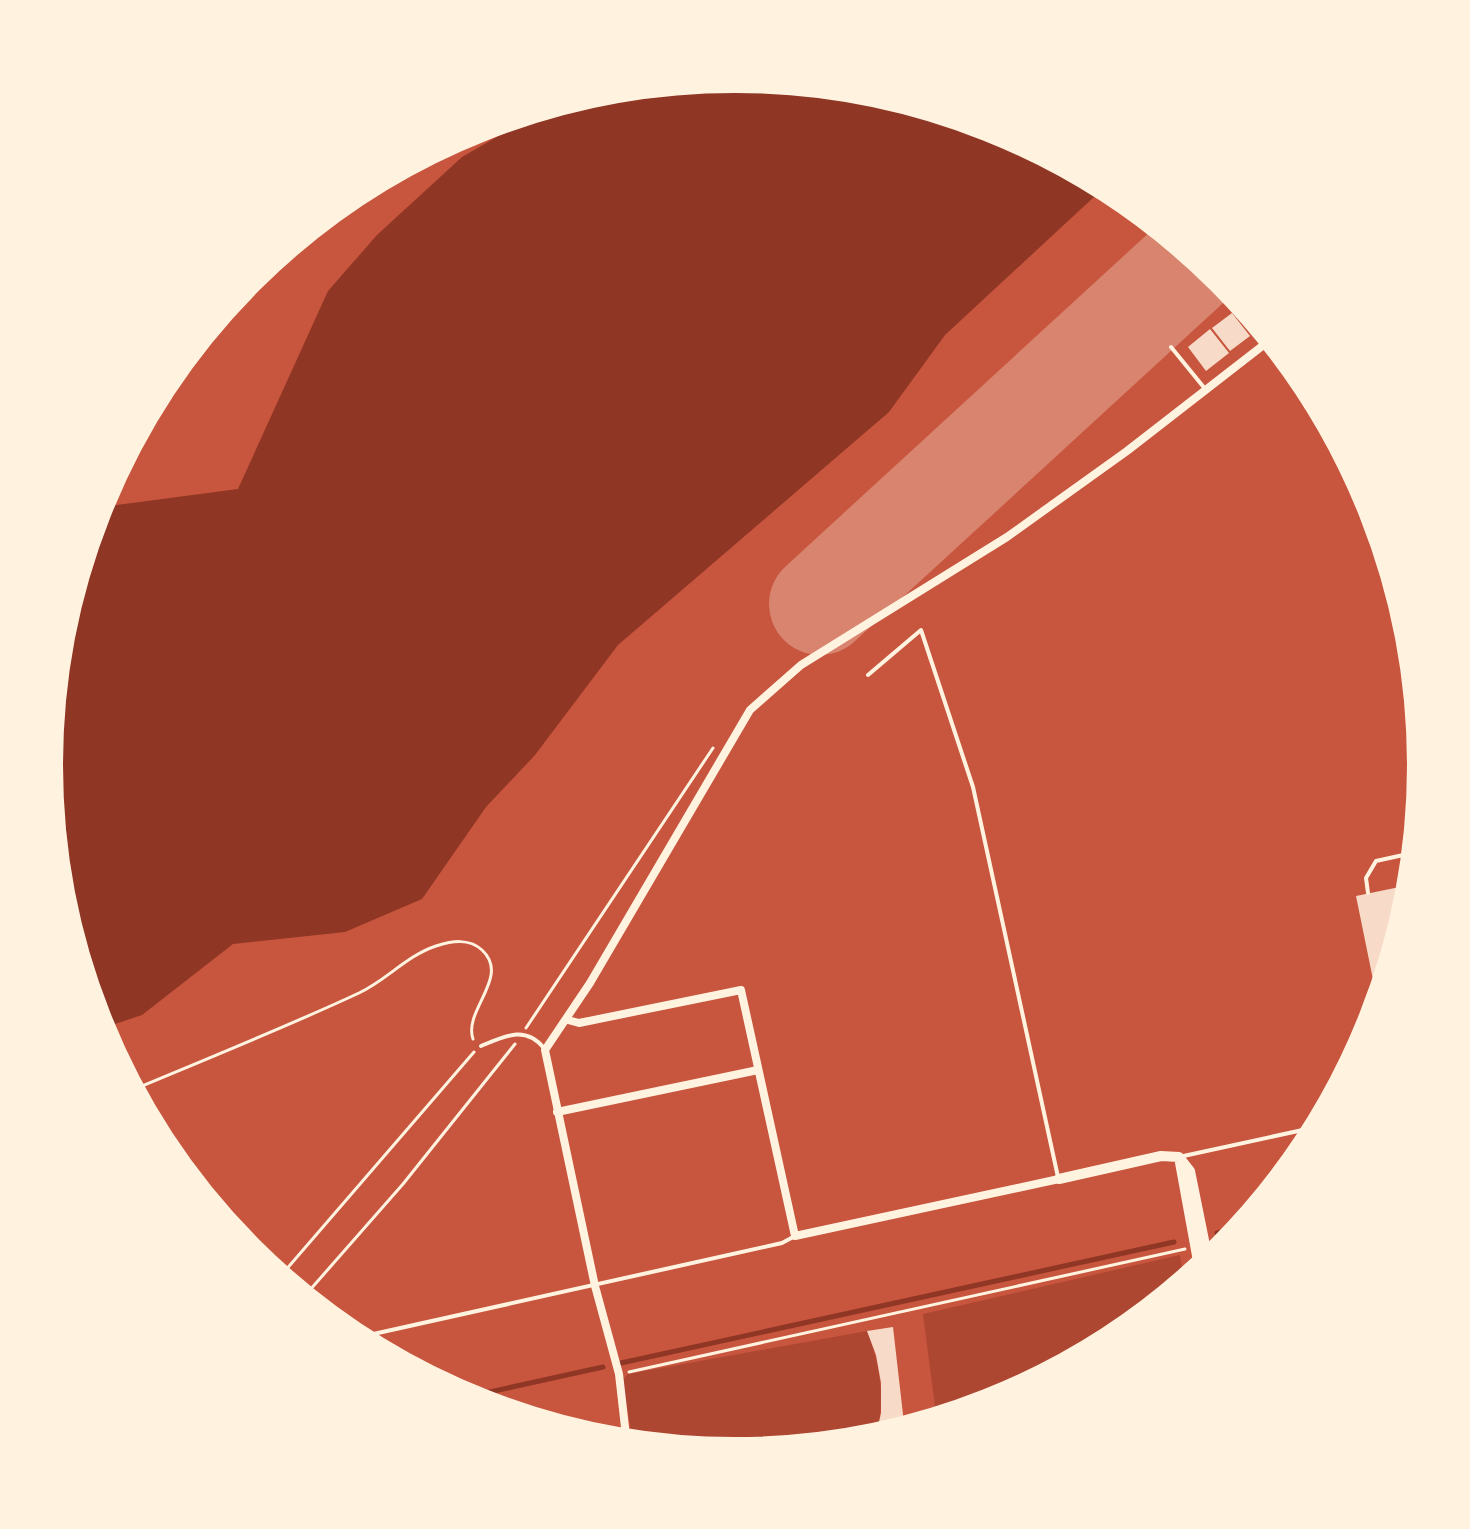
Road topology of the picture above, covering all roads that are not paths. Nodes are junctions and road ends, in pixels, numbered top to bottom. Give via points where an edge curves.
1 (1265, 344) edge
2 (1171, 347) dead end
3 (1206, 390) junction
4 (868, 675) dead end
5 (1406, 854) edge
6 (1368, 893) dead end
7 (568, 1020) junction
8 (481, 1046) road end
9 (545, 1050) junction
10 (758, 1070) junction
11 (557, 1112) junction
12 (1305, 1130) edge
13 (1179, 1157) junction
14 (1059, 1179) junction
15 (795, 1236) junction
16 (1214, 1243) edge
17 (1201, 1246) junction
18 (1204, 1252) edge
19 (1201, 1255) edge
20 (595, 1286) junction
21 (371, 1335) edge
22 (626, 1432) edge

1 - 3 street
2 - 3 lane
3 - 7 street via 1007,537 801,665 750,710
4 - 14 lane via 921,630 973,787
5 - 6 lane via 1376,861 1366,878
7 - 9 street
7 - 10 street via 579,1023 741,990
8 - 9 lane via 523,1034 535,1037
9 - 11 street
10 - 11 street
10 - 15 street
11 - 20 street
12 - 13 lane
13 - 14 street via 1161,1156
13 - 17 street via 1190,1171
14 - 15 street
15 - 20 lane
16 - 17 lane
17 - 18 street
17 - 19 street
20 - 21 lane
20 - 22 street via 619,1374

